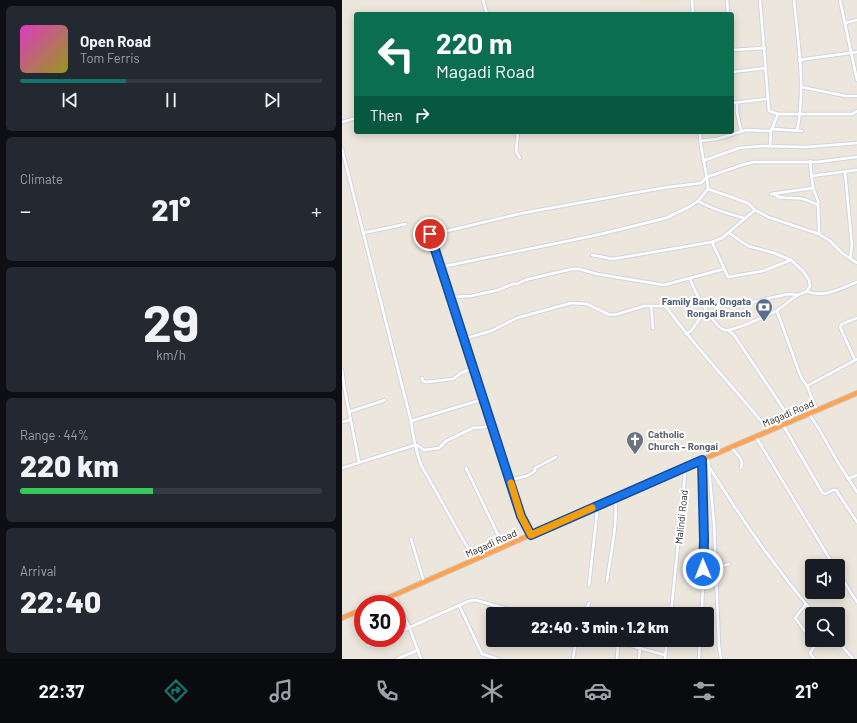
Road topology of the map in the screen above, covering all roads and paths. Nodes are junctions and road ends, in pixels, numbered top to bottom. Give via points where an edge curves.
1 (483, 0) edge
2 (692, 0) edge
3 (727, 0) edge
4 (760, 0) edge
5 (794, 0) edge
6 (840, 0) edge
7 (486, 12) edge
8 (694, 12) edge
9 (728, 12) edge
10 (857, 20) edge
11 (845, 23) junction
12 (765, 48) junction
13 (734, 50) edge
14 (857, 52) edge
15 (850, 53) junction
16 (799, 60) junction
17 (766, 68) junction
18 (734, 72) edge
19 (857, 80) edge
20 (801, 87) junction
21 (857, 96) edge
22 (767, 99) junction
23 (737, 103) joint
24 (857, 111) edge
25 (801, 113) junction
26 (778, 114) junction
27 (354, 119) edge
28 (342, 122) edge
29 (772, 130) junction
30 (741, 131) junction
31 (797, 131) junction
32 (802, 131) dead end
33 (734, 133) edge
34 (518, 134) edge
35 (700, 134) edge
36 (732, 134) edge
37 (700, 141) junction
38 (857, 143) edge
39 (770, 146) junction
40 (342, 149) edge
41 (857, 157) edge
42 (520, 158) dead end
43 (703, 161) junction
44 (810, 161) junction
45 (857, 170) edge
46 (845, 172) junction
47 (811, 176) junction
48 (708, 177) junction
49 (813, 188) junction
50 (708, 189) junction
51 (698, 201) junction
52 (818, 205) junction
53 (755, 210) junction
54 (744, 218) junction
55 (406, 224) dead end
56 (729, 232) junction
57 (363, 233) junction
58 (819, 234) junction
59 (851, 237) junction
60 (857, 237) edge
61 (712, 242) junction
62 (592, 255) dead end
63 (850, 259) junction
64 (791, 260) junction
65 (857, 262) edge
66 (441, 267) junction
67 (724, 269) junction
68 (690, 278) junction
69 (857, 282) edge
70 (807, 291) junction
71 (798, 295) junction
72 (451, 297) junction
73 (651, 306) junction
74 (706, 310) junction
75 (776, 311) junction
76 (709, 314) junction
77 (857, 318) edge
78 (653, 328) dead end
79 (729, 331) junction
80 (686, 334) junction
81 (463, 339) junction
82 (856, 359) edge
83 (473, 368) junction
84 (342, 370) edge
85 (422, 378) dead end
86 (807, 386) junction
87 (343, 387) edge
88 (857, 393) edge
89 (484, 399) junction
90 (385, 400) dead end
91 (818, 410) junction
92 (349, 412) junction
93 (809, 414) junction
94 (350, 420) junction
95 (491, 420) junction
96 (411, 421) junction
97 (792, 421) junction
98 (342, 422) edge
99 (783, 425) junction
100 (769, 431) junction
101 (755, 437) junction
102 (416, 445) junction
103 (732, 447) junction
104 (556, 457) dead end
105 (708, 458) junction
106 (702, 460) junction
107 (359, 462) junction
108 (710, 466) junction
109 (342, 468) edge
110 (466, 468) dead end
111 (683, 468) junction
112 (741, 468) dead end
113 (857, 475) edge
114 (848, 479) junction
115 (510, 480) junction
116 (857, 492) edge
117 (614, 498) junction
118 (592, 508) junction
119 (857, 522) edge
120 (531, 535) junction
121 (411, 539) dead end
122 (502, 548) junction
123 (830, 559) edge
124 (474, 560) junction
125 (729, 564) dead end
126 (716, 568) junction
127 (608, 581) dead end
128 (424, 582) junction
129 (845, 583) edge
130 (589, 585) dead end
131 (394, 595) edge
132 (857, 602) edge
133 (589, 603) dead end
134 (806, 604) junction
135 (459, 605) junction
136 (500, 607) edge
137 (588, 607) edge
138 (672, 607) edge
139 (702, 607) edge
140 (808, 607) edge
141 (354, 613) edge
142 (342, 618) edge
143 (406, 621) edge
144 (409, 627) junction
145 (406, 628) edge
146 (805, 632) edge
147 (575, 647) edge
148 (618, 647) edge
149 (636, 647) edge
150 (666, 647) edge
151 (699, 647) edge
152 (814, 647) edge
153 (843, 647) edge
154 (640, 648) junction
155 (418, 650) junction
156 (665, 655) junction
157 (397, 659) edge
158 (421, 659) edge
159 (498, 659) edge
160 (573, 659) edge
161 (617, 659) edge
162 (639, 659) edge
163 (665, 659) edge
164 (698, 659) edge
165 (721, 659) edge
166 (814, 659) edge
167 (853, 659) edge

1 - 7 street
2 - 8 street
3 - 9 street
4 - 12 street
5 - 16 street
6 - 11 street
10 - 11 street
11 - 15 street
12 - 13 street
12 - 17 street
14 - 15 street
15 - 16 street
15 - 19 street
16 - 20 street
17 - 18 street
17 - 22 street
20 - 21 street
20 - 25 street
22 - 23 street
22 - 26 street via 769,111
23 - 30 street
24 - 25 street via 852,114
25 - 26 street
25 - 31 street
26 - 29 street
27 - 28 street
29 - 30 street
29 - 31 street
29 - 39 street
30 - 33 street
31 - 32 street
34 - 42 street via 516,151
35 - 37 street
36 - 37 street
37 - 43 street
38 - 39 street via 806,147
39 - 43 street via 739,148
40 - 57 street
41 - 44 street via 824,162
43 - 48 street
44 - 47 street
44 - 48 street via 754,162
45 - 46 street
46 - 47 street
46 - 59 street
47 - 49 street
48 - 50 street
48 - 66 street via 701,183 523,213 430,234
49 - 52 street
49 - 52 street via 773,194 783,198 802,199
50 - 51 street
50 - 53 street via 748,202
51 - 54 street
51 - 66 street via 660,220
52 - 58 street
53 - 54 street
53 - 58 street via 768,218
54 - 56 street
55 - 57 street
56 - 61 street
56 - 64 street via 748,246
57 - 96 street
58 - 63 street
59 - 60 street
59 - 63 street
61 - 62 street via 613,259
61 - 67 street
63 - 65 street
64 - 67 street via 763,271 731,277 728,277
64 - 70 street via 809,280 810,286
66 - 72 street
67 - 68 street
68 - 72 street via 664,284 572,269 525,280 498,290
68 - 74 street via 696,295
69 - 70 street via 830,292 812,294
70 - 71 street
71 - 75 street
71 - 76 street via 789,294 750,303 721,306
72 - 81 street
73 - 78 street
73 - 80 street via 667,308
73 - 81 street via 610,315 587,304 571,303 517,318 490,331
74 - 76 street
74 - 80 street
75 - 79 street
75 - 86 street via 799,372
76 - 79 street via 722,329
77 - 82 street via 840,327
79 - 97 street
80 - 100 street
81 - 83 street
82 - 86 street
83 - 85 street via 453,379 426,382
83 - 89 street
84 - 87 street
86 - 91 street
87 - 92 street
88 - 91 highway, Magadi Road
89 - 95 street
89 - 96 street
90 - 92 street
91 - 93 highway, Magadi Road
92 - 94 street
93 - 97 highway, Magadi Road
93 - 114 street
94 - 98 street
94 - 107 street
95 - 102 street via 484,427 472,428 438,448 424,450
95 - 115 street
96 - 102 street
97 - 99 highway, Magadi Road
99 - 100 highway, Magadi Road
99 - 119 street via 822,492 825,494 836,490
100 - 101 highway, Magadi Road
101 - 103 highway, Magadi Road
101 - 123 street
102 - 107 street
102 - 124 street via 422,465
103 - 105 highway, Magadi Road
103 - 112 street via 733,452 741,459
104 - 115 street via 526,476
105 - 106 highway, Magadi Road
105 - 108 street
106 - 111 highway, Magadi Road
106 - 139 street
107 - 109 street
108 - 126 street
108 - 134 street via 753,535
110 - 122 street
111 - 117 highway, Magadi Road
111 - 138 street, Malindi Road via 685,482
113 - 114 street
114 - 116 street
115 - 120 street via 521,516
117 - 118 highway, Magadi Road
117 - 127 street via 617,504
118 - 120 highway, Magadi Road
118 - 130 street via 597,513
120 - 122 highway, Magadi Road
121 - 128 street
122 - 124 highway, Magadi Road
124 - 128 highway, Magadi Road
125 - 126 street
126 - 165 street
128 - 131 highway, Magadi Road
129 - 132 street
133 - 137 street
134 - 140 street
134 - 146 street via 795,618
135 - 136 street via 475,600
135 - 144 street
135 - 159 street via 482,654
141 - 142 highway
143 - 144 street
144 - 145 street
144 - 155 street
147 - 160 street
148 - 161 street
149 - 154 street
150 - 156 street
151 - 164 street
152 - 166 street via 810,653
153 - 167 street
154 - 156 street
154 - 162 street
155 - 157 street
155 - 158 street
156 - 163 street

